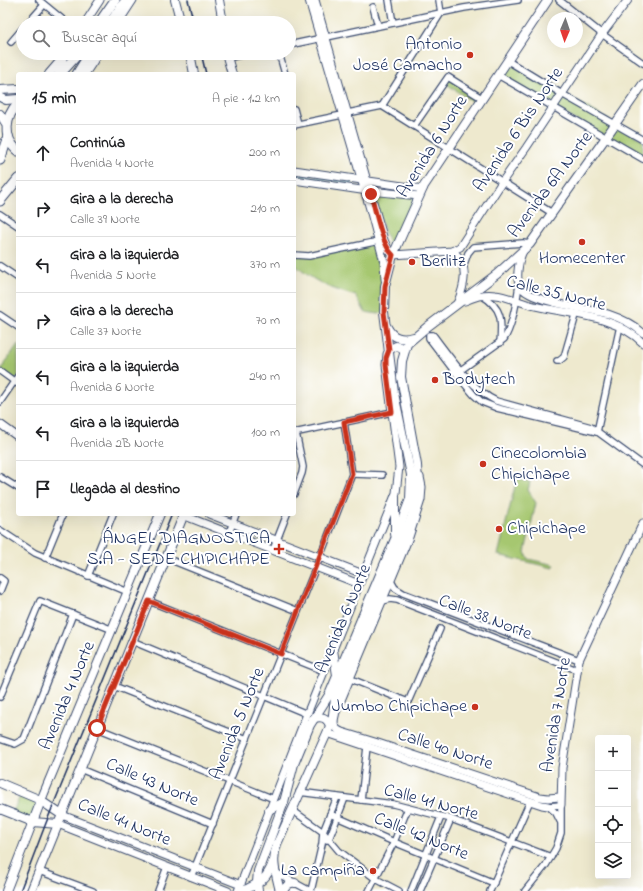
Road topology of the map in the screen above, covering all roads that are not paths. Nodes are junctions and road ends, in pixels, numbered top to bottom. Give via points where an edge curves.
1 (39, 0) edge
2 (100, 0) edge
3 (115, 0) edge
4 (126, 0) edge
5 (133, 0) edge
6 (175, 0) edge
7 (219, 0) edge
8 (309, 0) edge
9 (315, 0) edge
10 (389, 0) edge
11 (439, 0) edge
12 (518, 0) edge
13 (548, 0) edge
14 (559, 0) edge
15 (628, 0) edge
16 (486, 2) edge
17 (44, 5) junction
18 (373, 7) dead end
19 (441, 13) junction
20 (34, 16) edge
21 (58, 16) edge
22 (90, 16) edge
23 (104, 16) edge
24 (115, 16) edge
25 (123, 16) edge
26 (179, 16) edge
27 (221, 16) edge
28 (393, 23) junction
29 (378, 26) junction
30 (602, 34) junction
31 (16, 36) edge
32 (323, 38) junction
33 (11, 42) dead end
34 (296, 44) edge
35 (61, 60) edge
36 (63, 60) edge
37 (72, 60) edge
38 (88, 60) edge
39 (89, 60) edge
40 (189, 60) edge
41 (228, 60) edge
42 (281, 60) edge
43 (508, 61) junction
44 (643, 63) edge
45 (51, 72) edge
46 (60, 72) edge
47 (62, 72) edge
48 (80, 72) edge
49 (86, 72) edge
50 (193, 72) edge
51 (231, 72) edge
52 (284, 72) edge
53 (498, 75) junction
54 (643, 84) edge
55 (16, 89) edge
56 (0, 90) edge
57 (562, 94) junction
58 (0, 97) edge
59 (481, 99) junction
60 (16, 100) edge
61 (16, 106) edge
62 (382, 106) junction
63 (553, 107) junction
64 (0, 114) edge
65 (345, 114) junction
66 (296, 124) edge
67 (615, 124) junction
68 (7, 125) junction
69 (414, 126) junction
70 (8, 136) junction
71 (606, 138) junction
72 (643, 140) edge
73 (449, 148) junction
74 (16, 149) edge
75 (643, 159) edge
76 (0, 160) edge
77 (296, 170) edge
78 (296, 180) edge
79 (16, 181) edge
80 (364, 181) junction
81 (502, 182) junction
82 (367, 190) junction
83 (421, 192) junction
84 (0, 201) edge
85 (552, 213) junction
86 (0, 214) edge
87 (16, 225) edge
88 (465, 239) junction
89 (379, 241) junction
90 (530, 244) junction
91 (475, 246) junction
92 (452, 251) junction
93 (523, 251) junction
94 (296, 255) edge
95 (393, 255) junction
96 (0, 266) edge
97 (463, 267) junction
98 (16, 277) edge
99 (519, 285) junction
100 (385, 286) junction
101 (481, 295) junction
102 (516, 300) junction
103 (457, 304) junction
104 (0, 315) edge
105 (576, 315) junction
106 (386, 322) junction
107 (16, 326) edge
108 (620, 326) junction
109 (643, 333) edge
110 (414, 337) junction
111 (500, 343) junction
112 (643, 343) edge
113 (389, 350) junction
114 (404, 352) junction
115 (452, 361) junction
116 (557, 361) dead end
117 (471, 362) junction
118 (0, 371) edge
119 (458, 372) junction
120 (471, 382) junction
121 (16, 383) edge
122 (393, 396) junction
123 (0, 402) edge
124 (392, 412) junction
125 (344, 422) junction
126 (0, 424) edge
127 (597, 432) junction
128 (296, 433) edge
129 (16, 436) edge
130 (296, 437) edge
131 (643, 465) edge
132 (418, 471) junction
133 (352, 474) junction
134 (382, 475) dead end
135 (0, 477) edge
136 (16, 487) edge
137 (296, 489) edge
138 (395, 497) junction
139 (62, 516) edge
140 (112, 516) edge
141 (159, 516) edge
142 (182, 516) edge
143 (188, 516) edge
144 (214, 516) edge
145 (235, 516) edge
146 (286, 516) edge
147 (643, 522) edge
148 (233, 524) junction
149 (0, 530) edge
150 (229, 533) junction
151 (396, 539) junction
152 (277, 540) junction
153 (273, 550) junction
154 (320, 557) junction
155 (45, 558) junction
156 (166, 558) junction
157 (316, 567) junction
158 (364, 574) junction
159 (88, 576) junction
160 (2, 579) edge
161 (391, 581) junction
162 (359, 584) junction
163 (0, 591) edge
164 (128, 592) junction
165 (149, 601) junction
166 (383, 601) junction
167 (298, 611) junction
168 (73, 614) junction
169 (456, 614) junction
170 (467, 617) junction
171 (453, 621) junction
172 (462, 625) junction
173 (440, 629) dead end
174 (113, 630) junction
175 (132, 641) junction
176 (333, 650) junction
177 (281, 654) junction
178 (579, 660) junction
179 (577, 670) junction
180 (324, 671) junction
181 (337, 677) junction
182 (351, 680) junction
183 (114, 686) junction
184 (264, 696) junction
185 (0, 697) edge
186 (310, 716) junction
187 (331, 724) junction
188 (97, 728) junction
189 (0, 740) edge
190 (247, 740) junction
191 (367, 747) junction
192 (294, 764) junction
193 (80, 769) junction
194 (309, 771) junction
195 (230, 782) junction
196 (0, 783) edge
197 (299, 792) junction
198 (337, 797) junction
199 (560, 797) junction
200 (345, 798) junction
201 (274, 799) junction
202 (41, 800) junction
203 (361, 800) junction
204 (530, 801) junction
205 (284, 802) junction
206 (561, 805) junction
207 (548, 806) junction
208 (408, 808) junction
209 (0, 809) edge
210 (269, 810) junction
211 (292, 810) junction
212 (330, 814) junction
213 (62, 815) junction
214 (441, 817) junction
215 (337, 818) junction
216 (451, 820) junction
217 (33, 822) junction
218 (58, 824) junction
219 (213, 824) junction
220 (562, 824) junction
221 (323, 832) junction
222 (329, 839) junction
223 (394, 842) junction
224 (512, 842) junction
225 (322, 844) junction
226 (425, 854) junction
227 (551, 857) junction
228 (274, 858) junction
229 (434, 858) junction
230 (167, 867) junction
231 (195, 868) junction
232 (39, 871) junction
233 (275, 872) junction
234 (191, 877) junction
235 (376, 879) junction
236 (295, 883) junction
237 (494, 883) junction
238 (258, 888) edge
239 (241, 889) edge
240 (6, 891) edge
241 (31, 891) edge
242 (93, 891) edge
243 (158, 891) edge
244 (228, 891) edge
245 (280, 891) edge
246 (283, 891) edge
247 (310, 891) edge
248 (369, 891) edge
249 (399, 891) edge
250 (411, 891) edge
251 (420, 891) edge
252 (490, 891) edge
253 (525, 891) edge

1 - 17 street
2 - 22 street
3 - 23 main road
4 - 24 main road
5 - 25 street
6 - 26 main road
7 - 27 main road
8 - 32 street
9 - 32 street
10 - 28 street
11 - 19 street
12 - 16 street
13 - 43 main road, Avenida 6 Norte
14 - 30 street
15 - 30 street, Avenida 6 Bis Norte
16 - 19 street
17 - 20 street
17 - 21 street
18 - 29 street
19 - 28 street
19 - 62 street
28 - 29 street
29 - 32 street
30 - 44 street
30 - 57 street, Avenida 6 Bis Norte
31 - 33 street
32 - 34 street
32 - 65 street
35 - 45 main road
36 - 46 main road
37 - 47 main road
38 - 48 main road
39 - 49 street
40 - 50 main road
41 - 51 main road
42 - 52 street
43 - 53 main road, Avenida 6 Norte
43 - 57 street
53 - 59 main road, Avenida 6 Norte
53 - 63 street
54 - 67 main road, Avenida 6A Norte
55 - 56 main road
57 - 63 street, Avenida 6 Bis Norte
57 - 67 street
58 - 60 main road
59 - 69 street via 448,77
59 - 73 main road, Avenida 6 Norte
61 - 68 main road via 10,113
62 - 65 street
62 - 69 street
63 - 71 street
63 - 81 street, Avenida 6 Bis Norte
64 - 68 main road
65 - 66 street
65 - 80 street
67 - 71 main road, Avenida 6A Norte
67 - 72 street
68 - 70 main road
69 - 73 street
70 - 74 main road
70 - 76 main road
71 - 75 street
71 - 85 main road, Avenida 6A Norte
73 - 81 street
73 - 83 main road, Avenida 6 Norte
77 - 80 street
78 - 82 street
79 - 84 main road
80 - 82 street
80 - 83 street
81 - 85 street
81 - 88 street, Avenida 6 Bis Norte
82 - 83 street
82 - 89 street
82 - 95 street via 384,240
83 - 95 main road, Avenida 6 Norte
85 - 90 main road, Avenida 6A Norte
86 - 87 street
88 - 91 street
88 - 92 street, Avenida 6 Bis Norte via 460,247
89 - 94 street via 308,256
89 - 100 street via 384,262
90 - 91 street
90 - 93 main road, Avenida 6A Norte
91 - 97 street via 469,251
92 - 95 street
92 - 97 street via 457,254
93 - 99 street via 518,266
93 - 103 main road, Avenida 6A Norte
95 - 100 main road, Avenida 6 Norte
96 - 98 street
97 - 103 street via 464,283
99 - 102 street
99 - 109 street, Calle 35 Norte via 534,298 607,314 627,322
100 - 106 main road, Avenida 6 Norte
101 - 102 street, Calle 35 Norte
101 - 103 street, Calle 35 Norte
101 - 111 street via 498,310 501,325
102 - 105 street, Calle 35 Norte
102 - 111 street via 506,336
103 - 110 main road, Avenida 6A Norte
104 - 107 street
105 - 108 street, Calle 35 Norte
105 - 116 street via 564,358
106 - 110 main road via 389,331 395,337
106 - 113 main road, Avenida 6 Norte
108 - 112 street, Calle 35 Norte
108 - 127 street
110 - 114 main road, Avenida 6 Norte
111 - 117 street
113 - 114 main road via 396,346 401,347
113 - 122 main road, Avenida 6 Norte
114 - 132 main road, Avenida 6 Norte via 402,383
115 - 117 street
115 - 119 street
115 - 119 street via 433,335 429,335
117 - 119 street
117 - 120 street
118 - 121 street
119 - 120 street
119 - 127 street via 474,395 488,405
120 - 127 street via 496,401 582,424
121 - 123 street
122 - 124 street, Avenida 6 Norte
122 - 151 main road, Avenida 6 Norte via 411,481 410,499
124 - 125 street
124 - 138 street, Avenida 6 Norte via 400,467
125 - 128 street
125 - 133 street, Avenida 5 Norte
126 - 129 street
127 - 131 street
130 - 137 street via 303,467
132 - 161 street, Avenida 6 Norte via 422,487 420,504 410,537
132 - 187 main road, Avenida 6 Norte via 415,508 335,699
133 - 134 street
133 - 154 street, Avenida 5 Norte
135 - 136 street
138 - 151 main road
138 - 158 street, Avenida 6 Norte
139 - 155 street
140 - 159 street
141 - 164 main road, Avenida 4 Norte
142 - 156 main road
143 - 150 street
144 - 148 street
145 - 148 street
146 - 152 street
147 - 178 street, Avenida 7 Norte
148 - 150 street
148 - 152 street
149 - 155 street
150 - 153 street
151 - 181 main road, Avenida 6 Norte
152 - 153 street
152 - 154 street
153 - 157 street
154 - 157 street, Avenida 5 Norte
154 - 158 street
155 - 159 street
156 - 165 main road
156 - 167 street
157 - 162 street
157 - 167 street, Avenida 5 Norte
158 - 162 street, Avenida 6 Norte
159 - 164 street
160 - 163 street
161 - 166 street, Avenida 6 Norte
161 - 169 street, Calle 38 Norte via 397,590
162 - 176 street, Avenida 6 Norte
164 - 174 main road, Avenida 4 Norte
165 - 175 main road
165 - 177 street
166 - 171 street, Calle 38 Norte via 397,600
166 - 182 street, Avenida 6 Norte
167 - 177 street, Avenida 5 Norte
168 - 174 street
168 - 185 street via 40,601
168 - 189 street via 24,739 15,744
169 - 170 street, Calle 38 Norte
169 - 171 street via 459,619
170 - 172 street via 462,619
170 - 178 street, Calle 38 Norte
171 - 172 street, Calle 38 Norte
172 - 179 street, Calle 38 Norte
173 - 182 street via 408,702
174 - 202 main road, Avenida 4 Norte
175 - 183 main road
175 - 184 street
176 - 180 street, Avenida 6 Norte
176 - 181 main road
177 - 180 street
177 - 184 street, Avenida 5 Norte
178 - 179 street, Avenida 7 Norte
179 - 199 street, Avenida 7 Norte
180 - 186 street, Avenida 6 Norte
181 - 186 main road, Avenida 6 Norte via 329,695
182 - 187 street, Avenida 6 Norte
183 - 188 main road
183 - 190 street
184 - 186 street
184 - 190 street, Avenida 5 Norte
186 - 187 main road via 324,718
186 - 192 main road, Avenida 6 Norte
186 - 201 street, Avenida 6 Norte
187 - 191 street, Calle 40 Norte
187 - 194 main road, Avenida 6 Norte
187 - 199 street, Calle 40 Norte via 334,723 342,732 540,797
188 - 193 main road
188 - 195 street
190 - 195 street, Avenida 5 Norte
191 - 203 street
191 - 204 street, Calle 40 Norte
192 - 194 main road via 299,772
192 - 205 main road, Avenida 6 Norte
193 - 213 main road
193 - 219 street, Calle 43 Norte
194 - 197 main road, Avenida 6 Norte
195 - 201 street
195 - 219 street, Avenida 5 Norte
196 - 202 main road, Calle 44 Norte
197 - 198 street, Calle 41 Norte
197 - 211 main road, Avenida 6 Norte
198 - 200 street, Calle 41 Norte
198 - 212 street
199 - 206 street, Avenida 7 Norte
200 - 203 street, Calle 41 Norte
200 - 215 street
201 - 210 street, Avenida 6 Norte
202 - 213 main road, Calle 44 Norte
202 - 217 main road, Avenida 4 Norte
203 - 208 street, Calle 41 Norte
204 - 207 street, Calle 40 Norte
204 - 224 street
205 - 210 main road
205 - 238 main road, Avenida 6 Norte via 258,871
206 - 207 street, Calle 40 Norte
206 - 220 street, Avenida 7 Norte
207 - 220 street via 556,813
208 - 214 street, Calle 41 Norte
208 - 223 street
209 - 217 main road, Calle 44 Norte
210 - 239 street, Avenida 6 Norte
211 - 221 street
211 - 228 main road, Avenida 6 Norte via 277,844
212 - 215 street, Calle 42 Norte
212 - 221 street
213 - 218 main road
213 - 231 street, Calle 44 Norte
214 - 216 street, Calle 41 Norte
214 - 226 street
215 - 222 street
215 - 223 street, Calle 42 Norte
216 - 224 street, Calle 41 Norte
216 - 229 street
217 - 218 main road, Calle 44 Norte
217 - 240 main road, Avenida 4 Norte
218 - 230 street, Calle 44 Norte
218 - 232 main road
219 - 231 street, Avenida 5 Norte
220 - 227 street, Avenida 7 Norte via 559,840
221 - 222 street
221 - 225 street
222 - 225 street
222 - 235 street via 339,851
223 - 226 street, Calle 42 Norte
223 - 235 street
224 - 227 street, Calle 41 Norte
224 - 237 street
225 - 247 street
226 - 229 street, Calle 42 Norte
226 - 250 street
227 - 253 street, Avenida 7 Norte
228 - 233 main road, Avenida 6 Norte
228 - 238 main road via 269,872
229 - 237 street, Calle 42 Norte
229 - 251 street
230 - 234 street, Calle 44 Norte
230 - 243 street
231 - 234 street, Avenida 5 Norte
231 - 239 street, Calle 44 Norte
232 - 241 main road
232 - 242 street
233 - 236 street
233 - 245 main road, Avenida 6 Norte
234 - 244 street, Calle 44 Norte
235 - 248 street
235 - 249 street
236 - 246 main road via 288,885
236 - 247 street
237 - 252 street
238 - 239 main road

